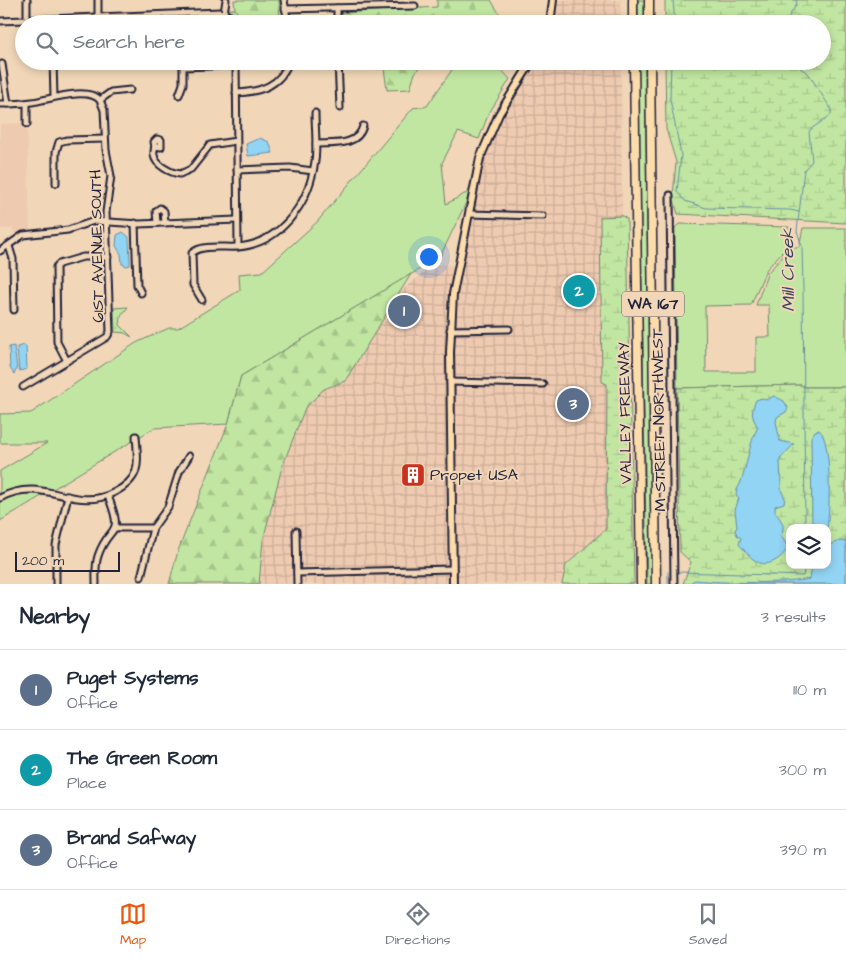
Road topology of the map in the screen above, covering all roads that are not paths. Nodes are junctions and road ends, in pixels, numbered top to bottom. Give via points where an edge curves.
1 (27, 0) edge
2 (98, 0) edge
3 (226, 0) edge
4 (284, 0) edge
5 (553, 0) edge
6 (633, 0) edge
7 (649, 0) edge
8 (415, 6) dead end
9 (337, 8) junction
10 (285, 9) junction
11 (224, 12) junction
12 (27, 15) edge
13 (96, 15) edge
14 (147, 15) edge
15 (228, 15) edge
16 (286, 15) edge
17 (337, 15) edge
18 (551, 15) edge
19 (633, 15) edge
20 (650, 15) edge
21 (15, 20) edge
22 (0, 21) edge
23 (2, 64) dead end
24 (53, 70) edge
25 (183, 70) edge
26 (236, 70) edge
27 (285, 70) edge
28 (338, 70) edge
29 (526, 70) edge
30 (634, 70) edge
31 (650, 70) edge
32 (130, 90) dead end
33 (236, 93) junction
34 (179, 95) dead end
35 (54, 97) junction
36 (100, 100) junction
37 (27, 103) junction
38 (0, 104) edge
39 (8, 104) junction
40 (340, 108) dead end
41 (315, 113) dead end
42 (27, 124) dead end
43 (363, 126) dead end
44 (105, 139) junction
45 (236, 141) junction
46 (316, 144) junction
47 (155, 146) dead end
48 (236, 170) junction
49 (313, 172) junction
50 (56, 183) dead end
51 (670, 195) dead end
52 (468, 214) junction
53 (542, 216) dead end
54 (237, 220) junction
55 (106, 221) junction
56 (157, 223) junction
57 (165, 223) junction
58 (135, 224) junction
59 (9, 246) junction
60 (238, 247) junction
61 (0, 251) edge
62 (108, 257) junction
63 (141, 293) dead end
64 (202, 300) dead end
65 (14, 310) dead end
66 (509, 329) dead end
67 (450, 330) junction
68 (67, 361) junction
69 (450, 382) junction
70 (543, 384) dead end
71 (23, 387) dead end
72 (136, 436) dead end
73 (189, 456) dead end
74 (68, 496) junction
75 (108, 496) junction
76 (0, 498) edge
77 (116, 528) junction
78 (153, 528) junction
79 (296, 531) dead end
80 (452, 569) junction
81 (297, 573) junction
82 (141, 577) dead end
83 (56, 584) edge
84 (96, 584) edge
85 (297, 584) edge
86 (452, 584) edge
87 (641, 584) edge
88 (657, 584) edge
89 (674, 584) edge

1 - 12 street
2 - 13 street
3 - 11 street
4 - 10 street
5 - 18 main road
6 - 19 highway
7 - 20 highway
8 - 9 street
9 - 10 street
9 - 17 street
10 - 16 street
11 - 14 street
11 - 15 street
21 - 22 street
23 - 39 street
24 - 35 street
25 - 34 street
26 - 33 street
27 - 33 street via 281,78 268,87
28 - 40 street
29 - 52 main road via 486,141
30 - 87 highway, VALLEY FREEWAY / WA 167
31 - 88 highway, VALLEY FREEWAY / WA 167
32 - 36 street via 111,92
33 - 45 street
35 - 36 street via 89,95
35 - 37 street
36 - 44 street, 61ST AVENUE SOUTH via 104,110
37 - 39 street
37 - 42 street
38 - 39 street
41 - 46 street
43 - 46 street via 360,134 348,142
44 - 50 street via 59,142
44 - 55 street, 61ST AVENUE SOUTH via 111,176
45 - 47 street via 210,145 192,168 182,174 173,173 157,162
45 - 48 street
46 - 49 street
48 - 49 street via 290,168
48 - 54 street
49 - 60 street via 310,186 290,220 262,241
51 - 89 street, M STREET NORTHWEST
52 - 53 street
52 - 67 main road via 453,294
54 - 57 street
54 - 60 street
55 - 58 street
55 - 59 street via 86,223 68,230 27,234 16,238
55 - 62 street, 61ST AVENUE SOUTH
56 - 57 street
56 - 57 street via 156,211 160,208 164,211
56 - 58 street
58 - 63 street via 137,285
59 - 61 street
59 - 65 street via 13,258
60 - 64 street via 198,249 192,253 193,285
62 - 68 street, 61ST AVENUE SOUTH via 110,332
62 - 68 street via 83,257 56,266 58,342
66 - 67 street
67 - 69 main road
68 - 71 street
69 - 70 street
69 - 80 main road
72 - 75 street via 137,467 129,483
73 - 78 street via 179,472 168,507
74 - 75 street via 92,500
74 - 76 street via 38,488
74 - 83 street via 56,545
75 - 77 street
77 - 78 street
77 - 84 street via 98,556
78 - 82 street
79 - 81 street
80 - 81 street
80 - 86 main road
81 - 85 street

